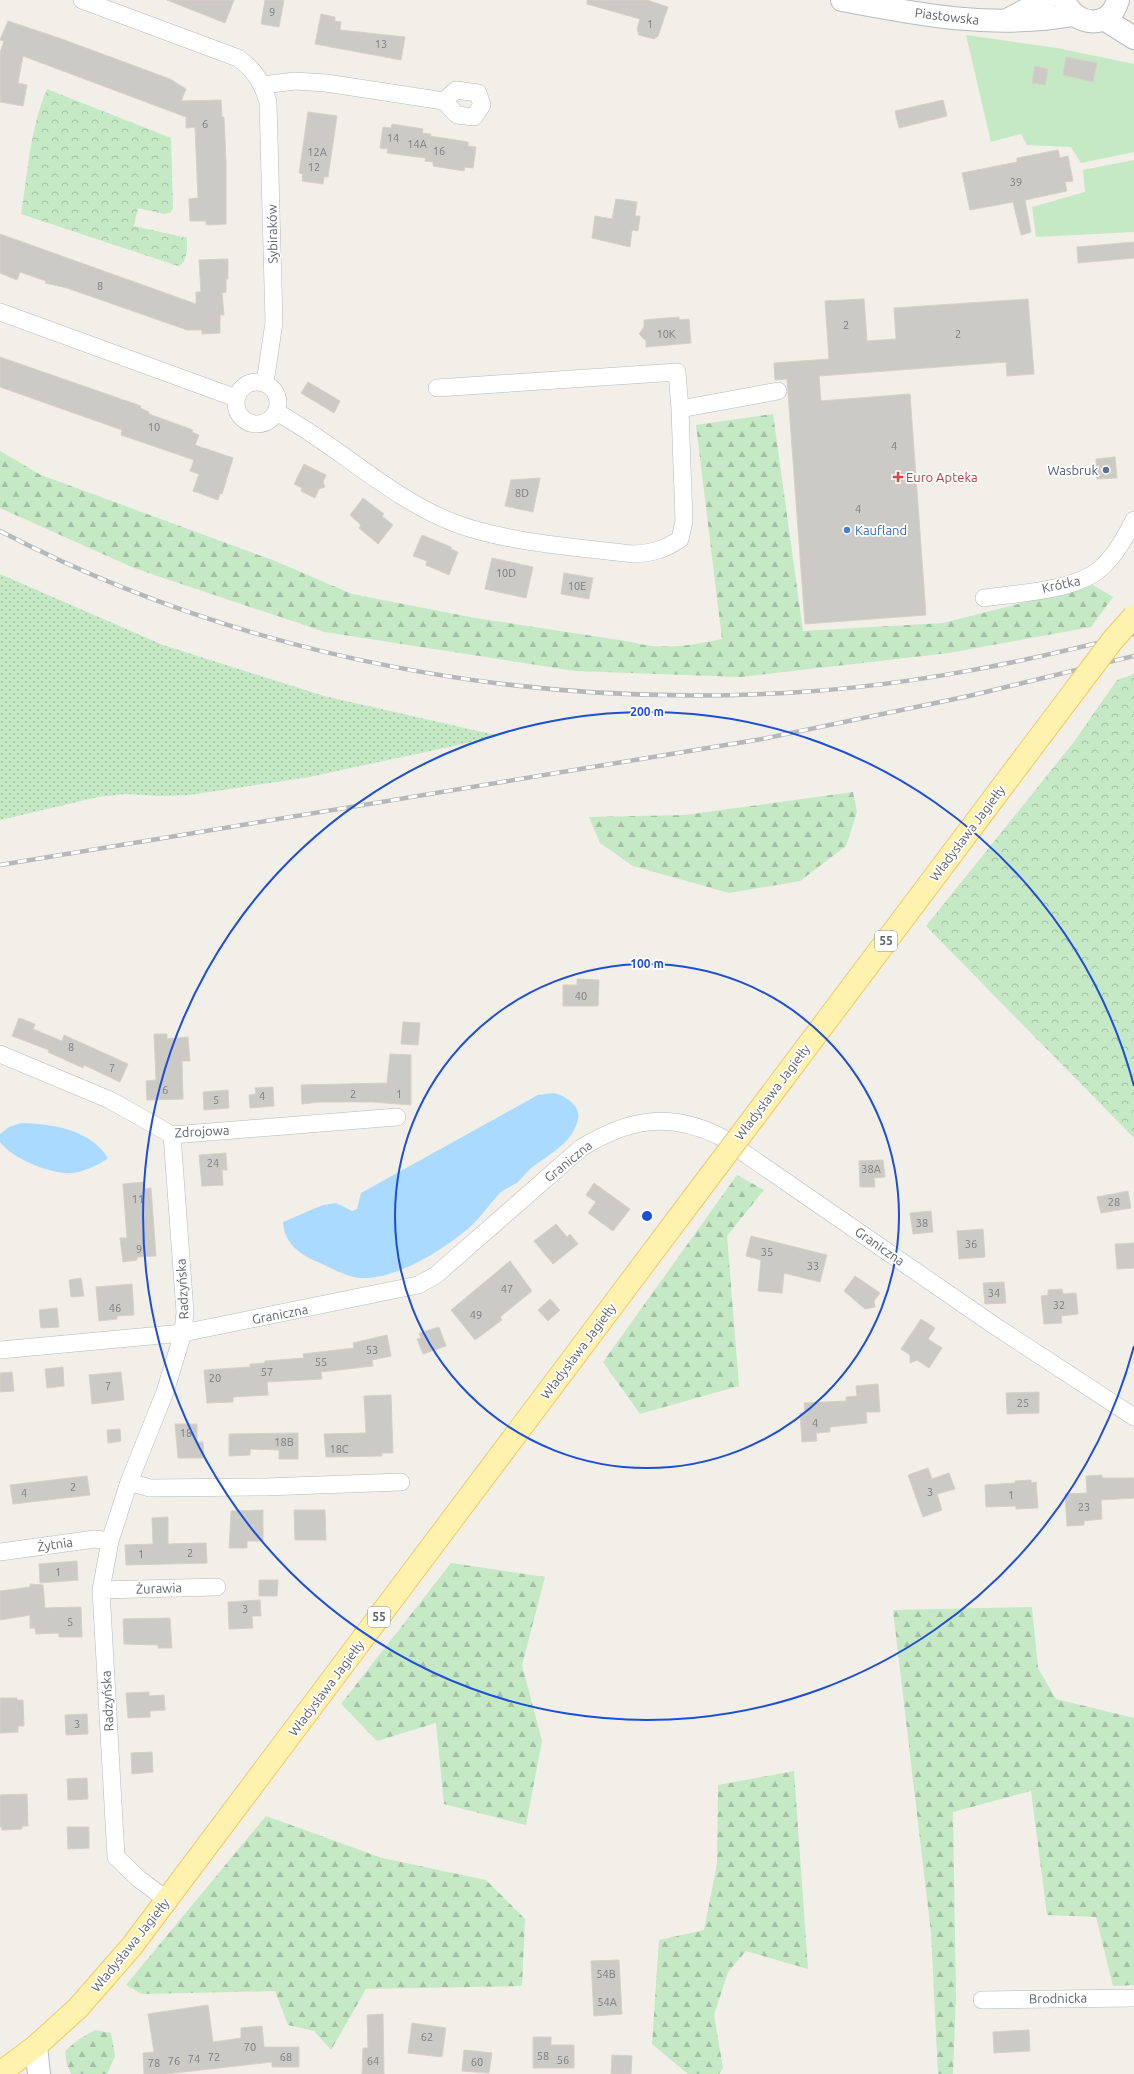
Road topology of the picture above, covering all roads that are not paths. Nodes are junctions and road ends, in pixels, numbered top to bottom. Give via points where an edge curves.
1 (82, 0) edge
2 (842, 0) edge
3 (1045, 0) edge
4 (1118, 0) edge
5 (1122, 0) edge
6 (1068, 8) edge
7 (1134, 12) edge
8 (1104, 19) junction
9 (1004, 22) junction
10 (1134, 38) edge
11 (263, 85) junction
12 (444, 101) dead end
13 (0, 312) edge
14 (265, 383) junction
15 (437, 388) dead end
16 (778, 391) dead end
17 (236, 398) junction
18 (680, 409) junction
19 (276, 412) junction
20 (1134, 520) edge
21 (984, 598) dead end
22 (1134, 616) edge
23 (0, 1054) edge
24 (397, 1117) dead end
25 (172, 1135) junction
26 (183, 1332) junction
27 (0, 1350) edge
28 (1134, 1417) edge
29 (129, 1482) junction
30 (401, 1482) dead end
31 (110, 1541) junction
32 (0, 1552) edge
33 (217, 1587) dead end
34 (101, 1590) junction
35 (167, 1900) junction
36 (1134, 1998) edge
37 (982, 2000) dead end
38 (36, 2046) junction
39 (6, 2073) edge
40 (39, 2074) edge

1 - 11 street, Sybiraków via 238,58 252,68
2 - 9 street, Piastowska via 953,20
3 - 9 street
4 - 8 street via 1111,14
5 - 7 street
6 - 8 street via 1088,22
6 - 9 street, Piastowska via 1037,21
8 - 10 street
11 - 12 street via 295,81 326,83
11 - 14 street, Sybiraków via 268,102 274,322
13 - 17 street
14 - 17 street via 256,381 246,384
14 - 19 street via 277,395
15 - 18 street via 677,372
16 - 18 street
17 - 19 street via 239,415 254,424 263,423
18 - 19 street via 684,521 680,540 652,553 633,554 492,535 455,523 395,491 304,427
20 - 21 street, Krótka via 1118,548 1091,577 1066,585
22 - 35 main road, Władysława Jagiełły / 55, bridge via 1112,641 1017,767
23 - 25 street, Zdrojowa via 110,1100
24 - 25 street, Zdrojowa
25 - 26 street, Radzyńska via 185,1312
26 - 27 street, Graniczna
26 - 28 street, Graniczna via 418,1285 436,1275 581,1148 621,1127 645,1122 670,1122 700,1126 721,1137 992,1324
26 - 29 street, Radzyńska via 165,1392
29 - 30 street via 158,1488
29 - 31 street, Radzyńska
31 - 32 street, Żytnia via 95,1539
31 - 34 street, Radzyńska
33 - 34 street, Żurawia
34 - 35 street, Radzyńska via 116,1857
35 - 38 main road, Władysława Jagiełły / 55 via 132,1946 78,2008
36 - 37 street, Brodnicka
38 - 39 main road, Władysława Jagiełły / 55
38 - 40 street

